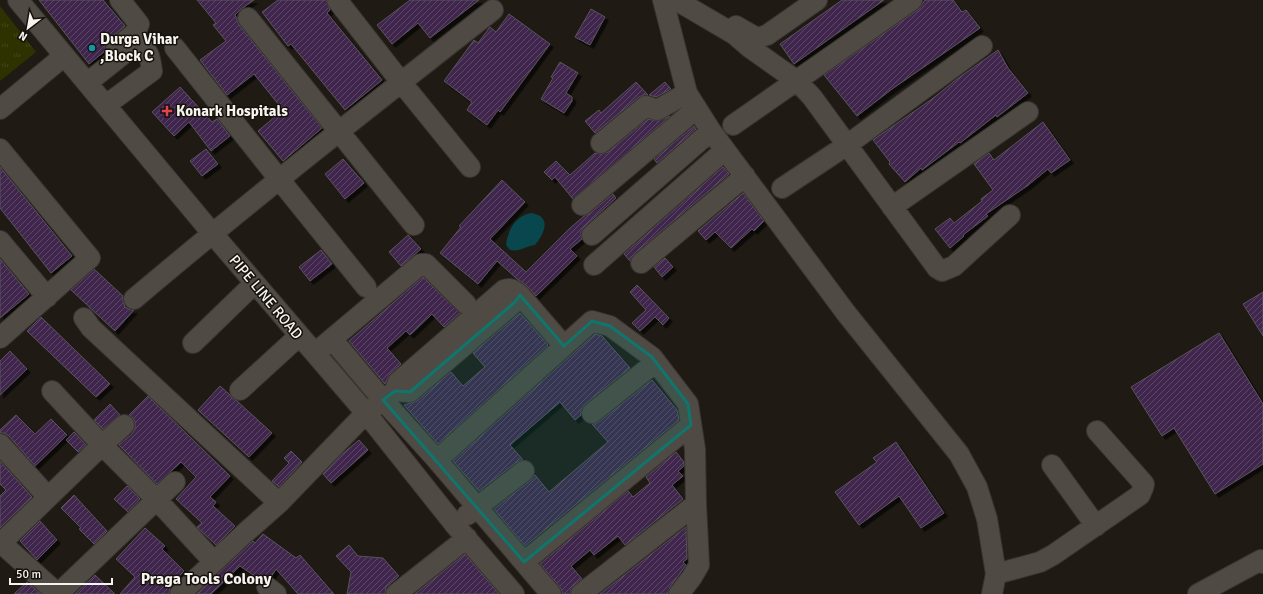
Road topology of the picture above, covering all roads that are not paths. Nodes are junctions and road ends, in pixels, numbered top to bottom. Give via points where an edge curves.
1 (18, 0) edge
2 (120, 0) edge
3 (337, 0) edge
4 (694, 0) edge
5 (817, 0) edge
6 (912, 0) edge
7 (667, 1) edge
8 (493, 10) dead end
9 (248, 18) dead end
10 (982, 46) dead end
11 (175, 48) dead end
12 (60, 51) junction
13 (84, 79) junction
14 (797, 81) junction
15 (401, 82) junction
16 (0, 91) edge
17 (692, 101) junction
18 (106, 105) junction
19 (0, 109) edge
20 (1028, 112) dead end
21 (733, 125) dead end
22 (339, 130) junction
23 (711, 132) junction
24 (600, 143) dead end
25 (847, 145) junction
26 (0, 149) edge
27 (725, 150) junction
28 (470, 167) dead end
29 (745, 176) junction
30 (279, 179) junction
31 (782, 188) dead end
32 (582, 205) dead end
33 (892, 207) junction
34 (1010, 215) dead end
35 (414, 225) dead end
36 (212, 233) junction
37 (592, 235) dead end
38 (0, 241) edge
39 (641, 263) dead end
40 (594, 265) dead end
41 (255, 283) junction
42 (366, 287) dead end
43 (47, 297) junction
44 (134, 299) dead end
45 (466, 304) dead end
46 (84, 318) dead end
47 (299, 336) junction
48 (0, 338) edge
49 (332, 339) junction
50 (193, 343) dead end
51 (564, 346) junction
52 (314, 354) junction
53 (656, 362) junction
54 (52, 390) dead end
55 (240, 390) dead end
56 (389, 396) junction
57 (366, 413) junction
58 (592, 413) dead end
59 (124, 425) dead end
60 (691, 425) junction
61 (1097, 431) dead end
62 (0, 444) edge
63 (102, 445) junction
64 (437, 460) junction
65 (1052, 465) dead end
66 (524, 471) dead end
67 (175, 482) dead end
68 (48, 497) junction
69 (157, 500) junction
70 (279, 503) junction
71 (696, 504) junction
72 (477, 507) junction
73 (1096, 526) junction
74 (461, 531) junction
75 (0, 543) edge
76 (214, 562) junction
77 (524, 562) junction
78 (1263, 563) edge
79 (996, 574) junction
80 (183, 593) edge
81 (58, 594) edge
82 (396, 594) edge
83 (514, 594) edge
84 (551, 594) edge
85 (581, 594) edge
86 (679, 594) edge
87 (992, 594) edge
88 (1198, 594) edge

1 - 12 street, PIPE LINE ROAD
2 - 13 street via 139,24 138,28
3 - 15 street
4 - 5 street via 757,38 767,35
6 - 14 street
7 - 14 street via 730,40 749,47
7 - 17 street
8 - 15 street
9 - 22 street
10 - 25 street
11 - 30 street
12 - 13 street, PIPE LINE ROAD
12 - 16 street via 32,67
12 - 19 street
13 - 18 street, PIPE LINE ROAD
13 - 18 street via 136,44 143,47 150,57 152,71
14 - 21 street
14 - 25 street
15 - 22 street
15 - 28 street
17 - 23 street
17 - 24 street via 656,110 646,106
17 - 32 street
18 - 36 street, PIPE LINE ROAD
20 - 33 street
22 - 30 street
22 - 35 street
23 - 27 street
23 - 37 street
25 - 31 street
25 - 33 street
26 - 43 street via 90,258
27 - 29 street
27 - 40 street
29 - 39 street
29 - 79 street via 846,313 959,454 977,487 987,519
30 - 36 street
30 - 42 street
33 - 34 street via 933,264 942,271 954,266
36 - 41 street, PIPE LINE ROAD
36 - 44 street
38 - 43 street
41 - 47 street, PIPE LINE ROAD
41 - 50 street
43 - 48 street
45 - 49 street via 426,264 421,264
46 - 70 street via 91,328
47 - 52 street, PIPE LINE ROAD
47 - 55 street
49 - 52 street
49 - 56 street
51 - 53 street via 592,321 610,326
51 - 56 street via 520,295 508,288 398,382
51 - 64 street
52 - 57 street, PIPE LINE ROAD
53 - 58 street
53 - 60 street via 688,404
54 - 63 street
56 - 57 street
56 - 64 street
57 - 70 street
57 - 74 street, PIPE LINE ROAD
59 - 63 street
60 - 71 street via 695,449
60 - 77 street
61 - 73 street via 1144,484 1140,495
62 - 68 street
63 - 68 street
63 - 69 street
64 - 72 street
65 - 73 street
66 - 72 street
67 - 69 street
68 - 75 street
69 - 76 street
69 - 81 street
70 - 76 street
71 - 85 street
71 - 86 street via 699,565
72 - 74 street
72 - 77 street
73 - 79 street via 1040,562
74 - 82 street
74 - 83 street, PIPE LINE ROAD
75 - 81 street
76 - 80 street
77 - 84 street
78 - 88 street via 1261,560
79 - 87 street

